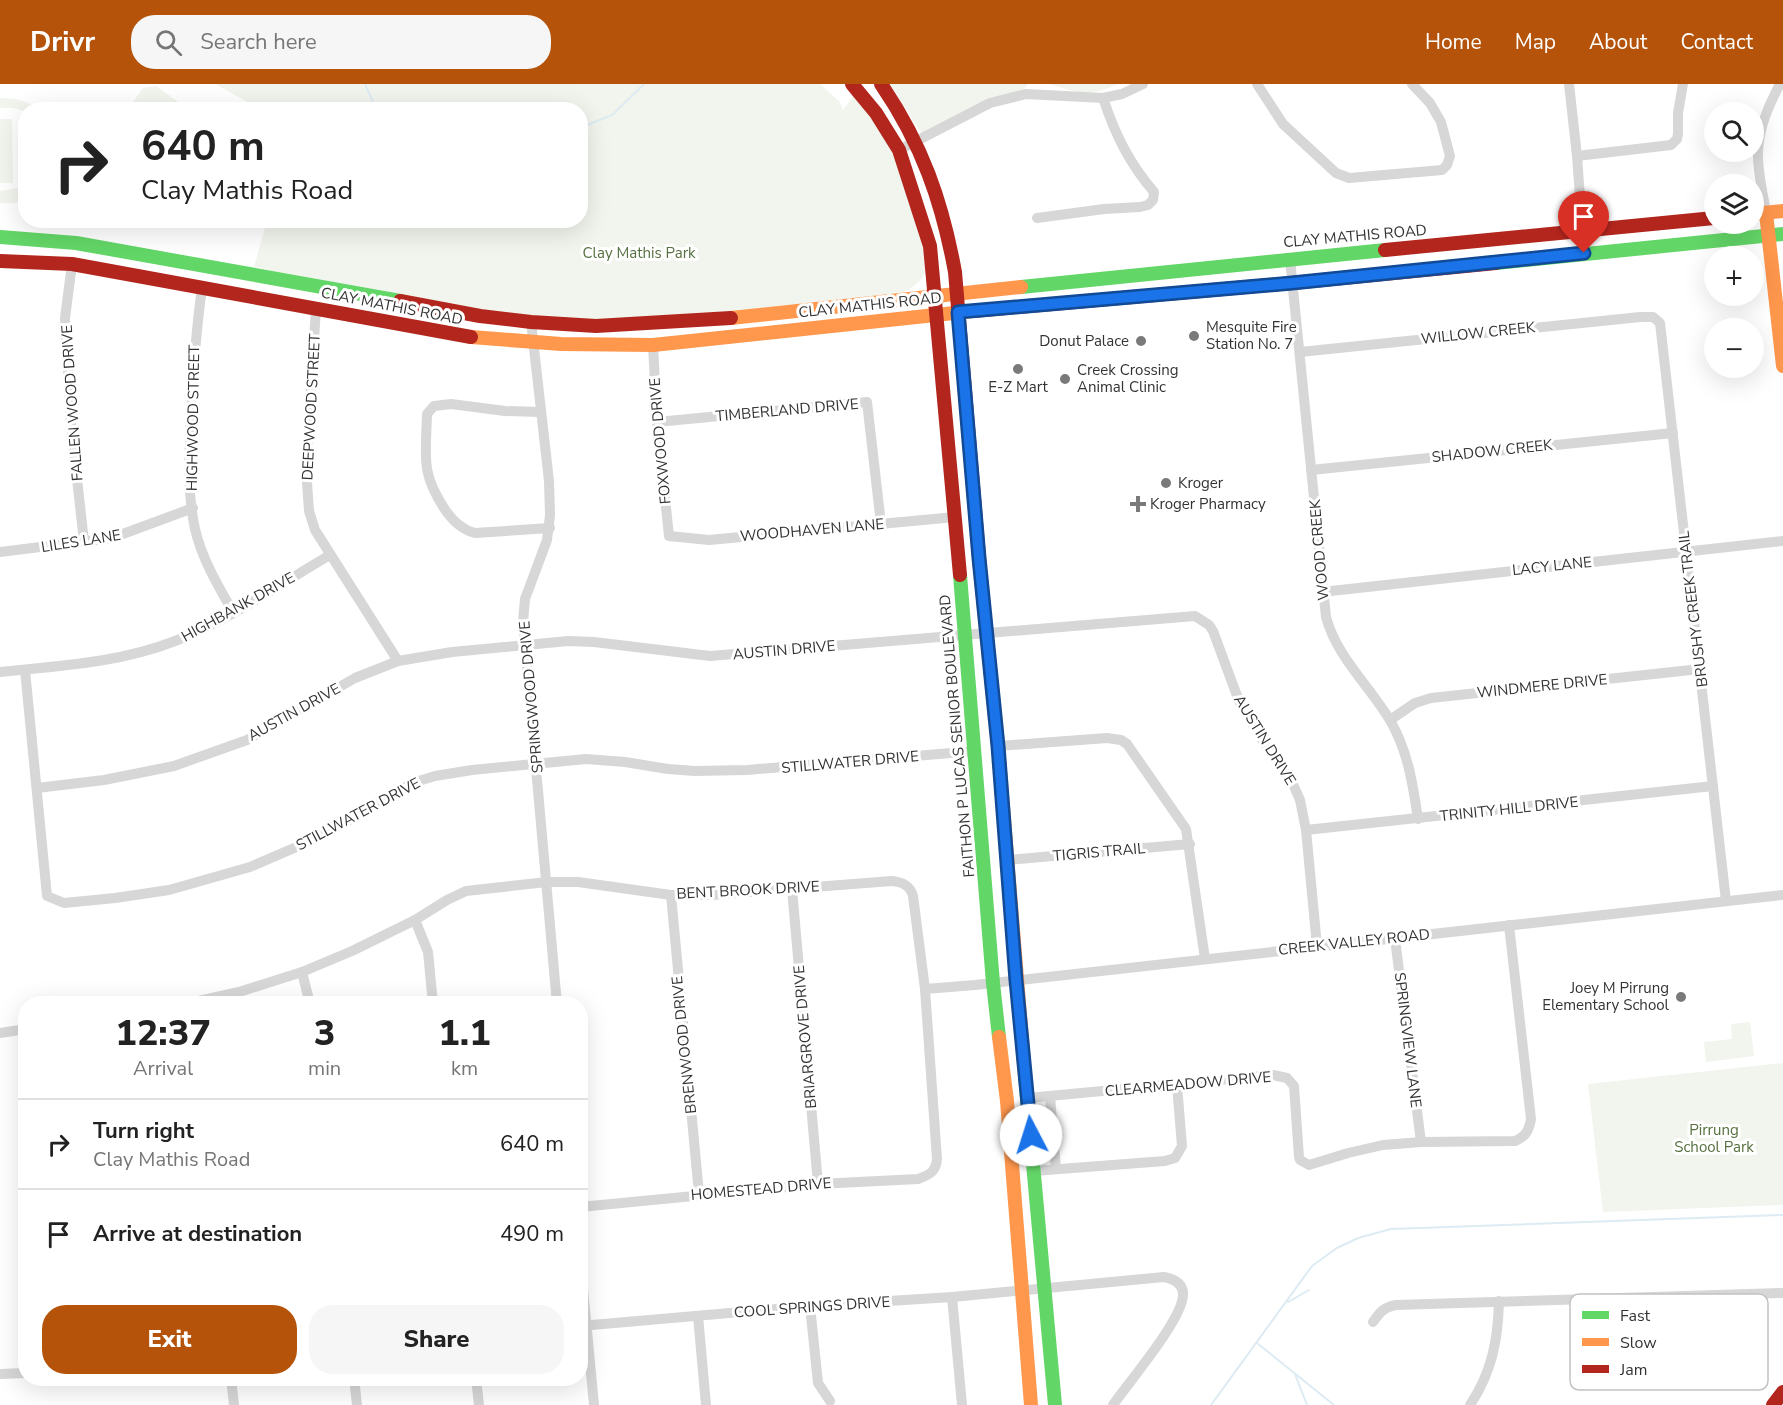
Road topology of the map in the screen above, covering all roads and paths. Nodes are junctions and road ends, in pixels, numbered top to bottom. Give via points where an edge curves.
1 (852, 84) edge
2 (881, 84) edge
3 (1143, 84) edge
4 (1257, 84) edge
5 (1412, 84) edge
6 (1569, 84) edge
7 (1683, 84) edge
8 (1780, 84) edge
9 (1103, 98) junction
10 (916, 140) junction
11 (900, 150) junction
12 (1577, 156) junction
13 (1759, 174) edge
14 (1783, 211) edge
15 (1764, 213) edge
16 (1036, 218) dead end
17 (1704, 219) edge
18 (1764, 219) edge
19 (1582, 231) junction
20 (1776, 235) edge
21 (0, 237) edge
22 (1411, 247) junction
23 (1584, 253) junction
24 (1290, 259) junction
25 (0, 261) edge
26 (72, 264) junction
27 (1175, 271) junction
28 (1413, 271) junction
29 (1085, 280) junction
30 (1292, 283) junction
31 (202, 288) junction
32 (957, 294) junction
33 (1178, 294) junction
34 (935, 296) junction
35 (1087, 302) junction
36 (316, 308) junction
37 (958, 312) junction
38 (937, 314) junction
39 (1656, 319) joint
40 (531, 322) junction
41 (532, 342) junction
42 (652, 345) junction
43 (1300, 352) junction
44 (1783, 366) edge
45 (540, 412) junction
46 (657, 422) junction
47 (1673, 433) junction
48 (1311, 470) junction
49 (972, 483) junction
50 (952, 485) junction
51 (193, 508) junction
52 (955, 517) junction
53 (880, 524) junction
54 (550, 528) junction
55 (669, 536) joint
56 (1783, 541) edge
57 (84, 542) junction
58 (1686, 551) junction
59 (0, 552) edge
60 (330, 555) junction
61 (1322, 592) junction
62 (233, 612) junction
63 (986, 633) junction
64 (966, 635) junction
65 (526, 645) junction
66 (398, 661) junction
67 (1700, 669) junction
68 (25, 670) junction
69 (0, 672) edge
70 (1390, 720) junction
71 (998, 746) junction
72 (975, 751) junction
73 (537, 762) junction
74 (1713, 786) junction
75 (37, 788) junction
76 (1418, 819) junction
77 (1306, 830) junction
78 (1190, 844) junction
79 (1007, 860) junction
80 (547, 882) junction
81 (792, 889) junction
82 (671, 894) junction
83 (1783, 895) edge
84 (1726, 901) junction
85 (415, 920) junction
86 (1509, 925) junction
87 (1395, 939) junction
88 (1317, 946) junction
89 (1205, 958) junction
90 (302, 972) junction
91 (1016, 980) junction
92 (993, 983) junction
93 (925, 989) junction
94 (224, 996) edge
95 (307, 996) edge
96 (433, 996) edge
97 (557, 996) edge
98 (18, 1030) edge
99 (0, 1033) edge
100 (1177, 1084) junction
101 (1050, 1096) junction
102 (1028, 1098) junction
103 (1420, 1142) junction
104 (937, 1166) joint
105 (1056, 1169) junction
106 (1034, 1171) junction
107 (818, 1184) junction
108 (699, 1194) junction
109 (588, 1206) edge
110 (1044, 1287) junction
111 (1021, 1290) junction
112 (1783, 1293) edge
113 (1748, 1294) edge
114 (952, 1297) junction
115 (1570, 1299) edge
116 (1499, 1301) junction
117 (810, 1306) junction
118 (698, 1316) junction
119 (1373, 1322) dead end
120 (588, 1326) edge
121 (588, 1358) edge
122 (18, 1373) edge
123 (0, 1374) edge
124 (232, 1386) edge
125 (355, 1386) edge
126 (477, 1386) edge
127 (1783, 1392) edge
128 (830, 1401) dead end
129 (234, 1405) edge
130 (357, 1405) edge
131 (478, 1405) edge
132 (594, 1405) edge
133 (706, 1405) edge
134 (962, 1405) edge
135 (1031, 1405) edge
136 (1054, 1405) edge
137 (1113, 1405) edge
138 (1470, 1405) edge
139 (1773, 1405) edge

1 - 11 main road, FAITHON P LUCAS SENIOR BOULEVARD
2 - 10 main road
3 - 9 street
4 - 5 street via 1283,124 1342,177 1442,170 1447,165 1450,156 1441,122
6 - 12 street
7 - 12 street via 1678,134 1671,145
8 - 13 street via 1761,129
9 - 10 street via 1026,94 983,106
9 - 16 street via 1113,129 1154,192 1153,200 1140,207
10 - 11 street
10 - 32 main road via 945,217
11 - 34 main road, FAITHON P LUCAS SENIOR BOULEVARD via 930,246
12 - 19 street
14 - 15 main road
17 - 19 main road, CLAY MATHIS ROAD
18 - 20 main road
19 - 22 main road, CLAY MATHIS ROAD
19 - 23 street
20 - 23 main road, CLAY MATHIS ROAD
20 - 44 main road
21 - 40 main road, CLAY MATHIS ROAD via 76,243 426,308
22 - 24 main road, CLAY MATHIS ROAD
22 - 28 main road
23 - 28 main road, CLAY MATHIS ROAD
24 - 27 main road, CLAY MATHIS ROAD
24 - 30 street, WOOD CREEK
25 - 26 main road, CLAY MATHIS ROAD
26 - 31 main road, CLAY MATHIS ROAD
26 - 57 street, FALLEN WOOD DRIVE via 65,318
27 - 29 main road, CLAY MATHIS ROAD
27 - 33 main road
28 - 30 main road, CLAY MATHIS ROAD
29 - 32 main road, CLAY MATHIS ROAD
29 - 35 main road
30 - 33 main road, CLAY MATHIS ROAD
30 - 43 street, WOOD CREEK
31 - 36 main road, CLAY MATHIS ROAD
31 - 51 street, HIGHWOOD STREET via 195,337 189,464
32 - 34 main road, CLAY MATHIS ROAD
32 - 37 main road
33 - 35 main road, CLAY MATHIS ROAD
34 - 38 main road, FAITHON P LUCAS SENIOR BOULEVARD
34 - 40 main road, CLAY MATHIS ROAD via 713,320 596,326
35 - 37 main road, CLAY MATHIS ROAD
36 - 41 main road, CLAY MATHIS ROAD via 469,337
36 - 60 street, DEEPWOOD STREET via 306,468 309,510 315,530
37 - 38 main road, CLAY MATHIS ROAD
37 - 49 main road
38 - 42 main road, CLAY MATHIS ROAD
38 - 50 main road, FAITHON P LUCAS SENIOR BOULEVARD
39 - 43 street, WILLOW CREEK via 1640,317
39 - 47 street, BRUSHY CREEK TRAIL via 1663,333
40 - 41 street, SPRINGWOOD DRIVE
41 - 42 main road, CLAY MATHIS ROAD
41 - 45 street, SPRINGWOOD DRIVE
42 - 46 street, FOXWOOD DRIVE
43 - 48 street, WOOD CREEK
45 - 54 street, SPRINGWOOD DRIVE via 549,481
45 - 54 street via 434,406 427,414 426,461 436,497 469,532
46 - 53 street, TIMBERLAND DRIVE via 867,402
46 - 55 street, FOXWOOD DRIVE
47 - 48 street, SHADOW CREEK
47 - 58 street, BRUSHY CREEK TRAIL
48 - 61 street, WOOD CREEK
49 - 50 main road
49 - 63 main road
50 - 52 main road, FAITHON P LUCAS SENIOR BOULEVARD
51 - 57 street, LILES LANE via 112,538
51 - 62 street, HIGHWOOD STREET via 208,567
52 - 53 street, WOODHAVEN LANE
52 - 64 main road, FAITHON P LUCAS SENIOR BOULEVARD
53 - 55 street, WOODHAVEN LANE via 709,540
54 - 65 street, SPRINGWOOD DRIVE via 525,599
56 - 58 street, LACY LANE
57 - 59 street, LILES LANE
58 - 61 street, LACY LANE
58 - 67 street, BRUSHY CREEK TRAIL
60 - 62 street, HIGHBANK DRIVE
60 - 66 street, DEEPWOOD STREET
61 - 70 street, WOOD CREEK via 1326,617 1342,654
62 - 68 street, HIGHBANK DRIVE via 174,642 135,654
63 - 64 street, AUSTIN DRIVE
63 - 71 main road
63 - 77 street, AUSTIN DRIVE via 1189,616 1203,620 1213,631 1239,701 1296,789
64 - 65 street, AUSTIN DRIVE via 710,656 594,642
64 - 72 main road, FAITHON P LUCAS SENIOR BOULEVARD
65 - 66 street, AUSTIN DRIVE
65 - 73 street, SPRINGWOOD DRIVE
66 - 75 street, AUSTIN DRIVE via 345,683 247,740 174,766
67 - 70 street, WINDMERE DRIVE via 1431,698
67 - 74 street, BRUSHY CREEK TRAIL
68 - 69 street, HIGHBANK DRIVE
68 - 75 street, STILLWATER DRIVE
70 - 76 street, WOOD CREEK via 1410,771
71 - 78 street via 1121,740 1134,752 1183,824
71 - 79 main road
72 - 73 street, STILLWATER DRIVE via 747,770 695,771 586,759
72 - 92 main road, FAITHON P LUCAS SENIOR BOULEVARD
73 - 75 street, STILLWATER DRIVE via 435,776 412,783 322,836 250,867 169,890 64,903 46,896
73 - 80 street, SPRINGWOOD DRIVE
74 - 76 street, TRINITY HILL DRIVE
74 - 84 street, BRUSHY CREEK TRAIL
76 - 77 street, TRINITY HILL DRIVE
77 - 88 street, AUSTIN DRIVE
78 - 79 street, TIGRIS TRAIL
78 - 89 street
79 - 91 main road
80 - 82 street, BENT BROOK DRIVE
80 - 85 street, BENT BROOK DRIVE via 466,891
80 - 97 street, SPRINGWOOD DRIVE
81 - 82 street, BENT BROOK DRIVE via 711,896
81 - 93 street, BENT BROOK DRIVE via 892,881 905,884 913,896
81 - 107 street, BRIARGROVE DRIVE
82 - 108 street, BRENWOOD DRIVE
83 - 84 street, CREEK VALLEY ROAD
84 - 86 street, CREEK VALLEY ROAD
85 - 90 street, BENT BROOK DRIVE
85 - 96 street via 428,952
86 - 87 street, CREEK VALLEY ROAD
86 - 103 street, CLEARMEADOW DRIVE via 1531,1119 1528,1131 1509,1142
87 - 88 street, CREEK VALLEY ROAD
87 - 103 street, SPRINGVIEW LANE
88 - 89 street, CREEK VALLEY ROAD
89 - 91 street, CREEK VALLEY ROAD
90 - 94 street, BENT BROOK DRIVE
90 - 95 street
91 - 92 street, CREEK VALLEY ROAD
91 - 102 main road
92 - 93 street, CREEK VALLEY ROAD
92 - 111 main road, FAITHON P LUCAS SENIOR BOULEVARD via 1007,1101
93 - 104 street, BENT BROOK DRIVE
98 - 99 street
100 - 101 street, CLEARMEADOW DRIVE
100 - 103 street, CLEARMEADOW DRIVE via 1273,1075 1287,1078 1296,1093 1299,1157 1309,1165 1370,1147
100 - 105 street via 1182,1146 1175,1158
101 - 102 street, CLEARMEADOW DRIVE
101 - 105 street
102 - 106 main road
104 - 107 street, HOMESTEAD DRIVE via 928,1176 918,1179
105 - 106 street
106 - 110 main road
107 - 108 street, HOMESTEAD DRIVE
108 - 109 street, HOMESTEAD DRIVE
110 - 111 street, COOL SPRINGS DRIVE
110 - 136 main road
110 - 137 street, COOL SPRINGS DRIVE via 1164,1277 1173,1278 1181,1286 1182,1301 1174,1320
111 - 114 street, COOL SPRINGS DRIVE
111 - 135 main road, FAITHON P LUCAS SENIOR BOULEVARD
112 - 113 street
114 - 117 street, COOL SPRINGS DRIVE
114 - 134 street
115 - 116 street
116 - 119 street via 1387,1306
116 - 138 street via 1498,1337 1492,1362
117 - 118 street, COOL SPRINGS DRIVE
117 - 128 street via 818,1383
118 - 120 street, COOL SPRINGS DRIVE
118 - 133 street
121 - 132 street
122 - 123 street
124 - 129 street
125 - 130 street
126 - 131 street
127 - 139 main road

